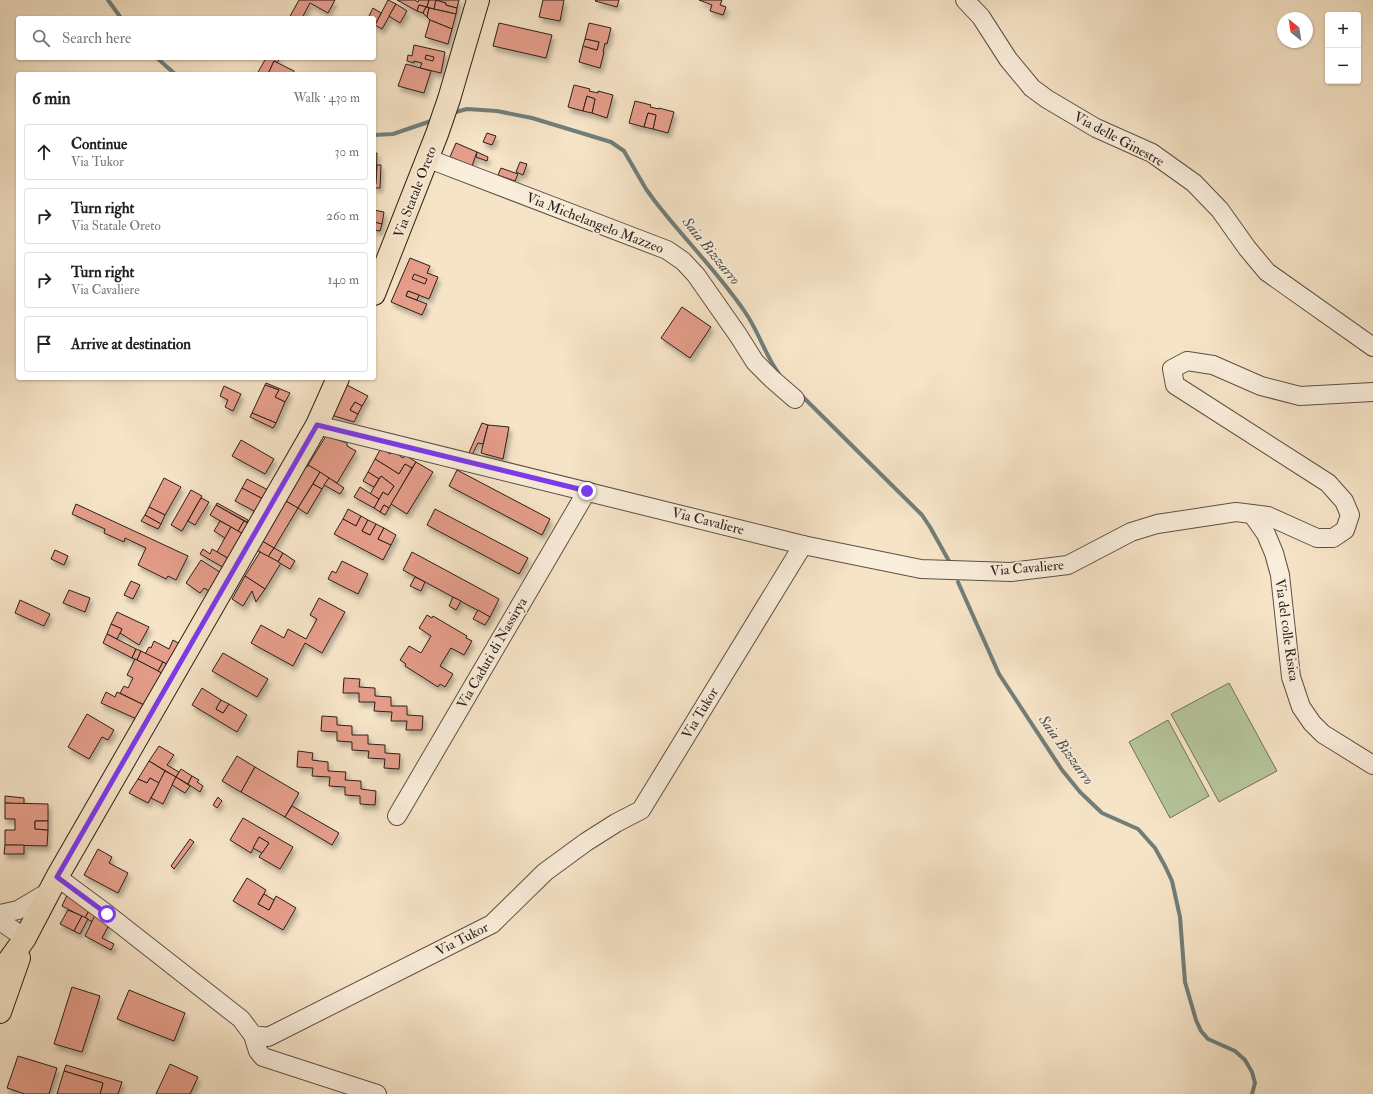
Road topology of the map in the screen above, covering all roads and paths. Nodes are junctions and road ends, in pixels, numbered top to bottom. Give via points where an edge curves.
1 (478, 0) edge
2 (966, 0) edge
3 (428, 159) junction
4 (376, 289) edge
5 (1373, 347) edge
6 (337, 380) edge
7 (1373, 392) edge
8 (795, 399) dead end
9 (317, 425) junction
10 (587, 491) junction
11 (1252, 514) junction
12 (803, 545) junction
13 (1373, 765) edge
14 (397, 816) dead end
15 (53, 884) junction
16 (0, 914) edge
17 (0, 921) edge
18 (25, 938) junction
19 (0, 973) edge
20 (0, 1012) edge
21 (253, 1035) junction
22 (376, 1094) edge

1 - 3 main road, Via Statale Oreto via 449,99
2 - 5 street, Via delle Ginestre via 1032,88 1096,128 1152,153 1194,183 1220,210 1267,272
3 - 4 main road, Via Statale Oreto
3 - 8 street, Via Michelangelo Mazzeo via 667,250 683,261 696,275 755,362
6 - 9 main road
7 - 11 street, Via Cavaliere via 1300,396 1261,386 1213,365 1187,361 1172,369 1175,386 1328,483 1344,501 1350,515 1345,530 1333,538 1317,538 1268,516
9 - 10 street, Via Cavaliere
9 - 15 main road
10 - 12 street, Via Cavaliere
10 - 14 street, Via Caduti di Nassirya
11 - 12 street, Via Cavaliere via 1236,512 1158,524 1131,532 1068,565 1011,572 921,569
11 - 13 street, Via del colle Risica via 1266,534 1280,575 1291,677 1301,707 1323,734
12 - 21 street, Via Tukor via 642,810 586,842 545,872 492,924 268,1037
15 - 16 street via 18,910
15 - 18 main road
15 - 21 street via 107,914 241,1018
17 - 18 street
18 - 19 main road
18 - 20 main road
21 - 22 street via 258,1051 263,1057

